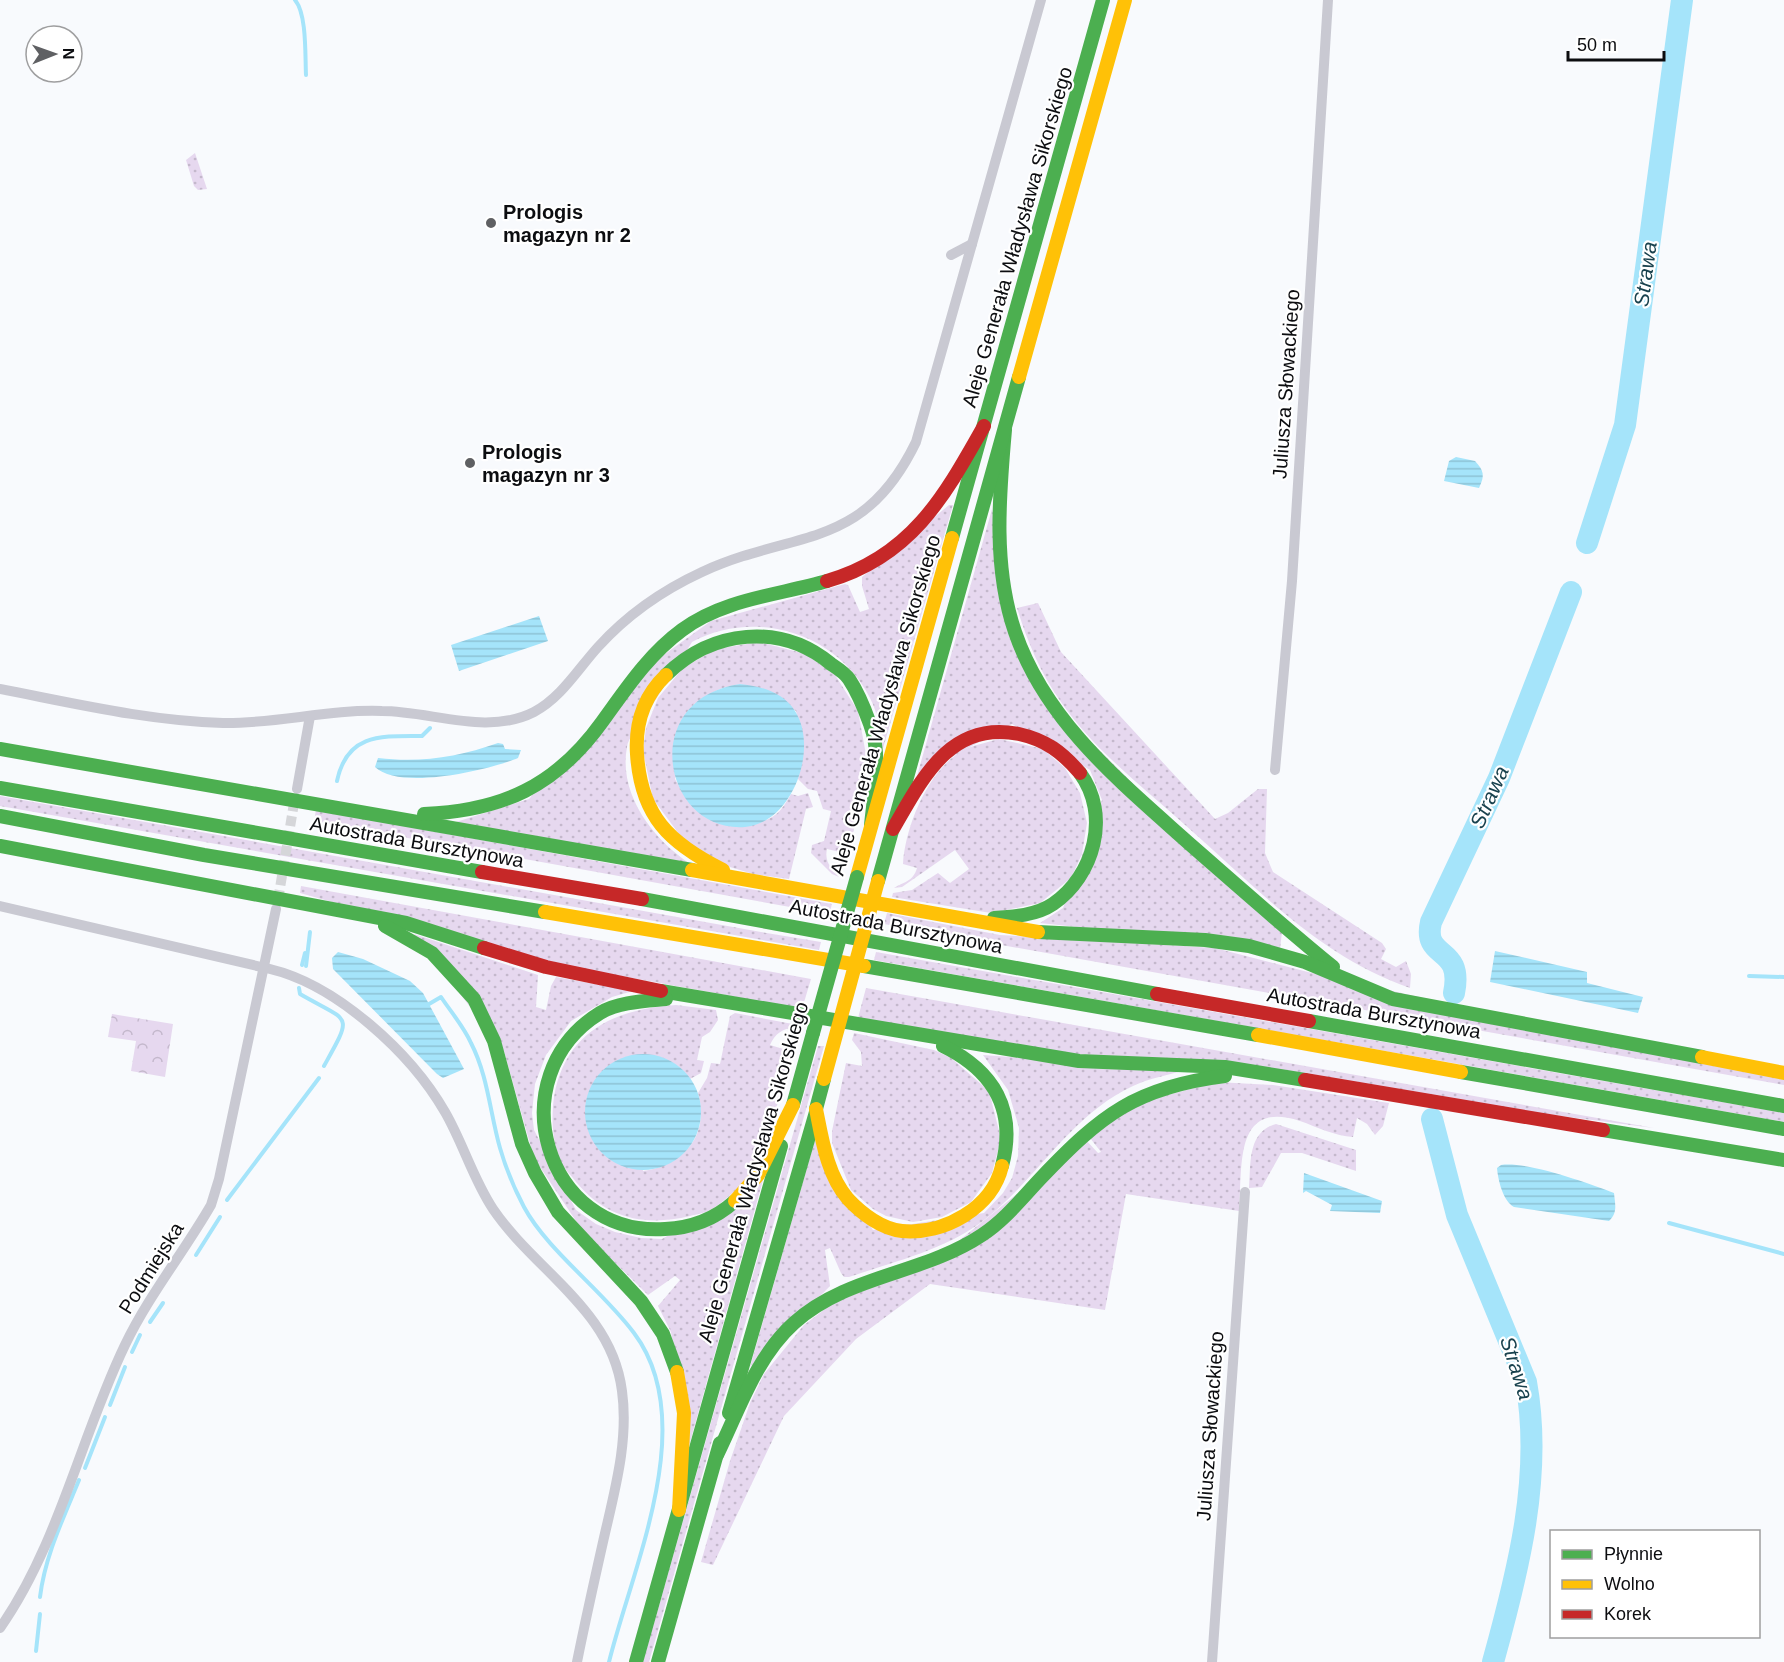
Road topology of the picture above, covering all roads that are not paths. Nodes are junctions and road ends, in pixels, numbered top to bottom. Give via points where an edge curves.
1 (1041, 0) edge
2 (1103, 0) edge
3 (1125, 0) edge
4 (1328, 0) edge
5 (972, 244) junction
6 (951, 255) dead end
7 (984, 426) junction
8 (1005, 430) junction
9 (0, 689) edge
10 (310, 716) junction
11 (0, 748) edge
12 (1275, 770) dead end
13 (0, 788) edge
14 (297, 789) tunnel mouth
15 (370, 812) junction
16 (0, 816) edge
17 (871, 825) junction
18 (893, 829) junction
19 (0, 846) edge
20 (775, 885) junction
21 (0, 906) edge
22 (276, 909) tunnel mouth
23 (345, 910) junction
24 (961, 917) junction
25 (265, 968) junction
26 (1361, 986) junction
27 (694, 998) junction
28 (911, 1035) junction
29 (1784, 1073) edge
30 (1282, 1077) junction
31 (793, 1105) junction
32 (1784, 1106) edge
33 (816, 1109) junction
34 (1784, 1130) edge
35 (1784, 1160) edge
36 (1245, 1192) dead end
37 (717, 1455) junction
38 (679, 1510) junction
39 (0, 1628) edge
40 (577, 1662) edge
41 (636, 1662) edge
42 (658, 1662) edge
43 (1212, 1662) edge

1 - 5 street
2 - 7 main road, Aleje Generała Władysława Sikorskiego
3 - 8 main road, Aleje Generała Władysława Sikorskiego
4 - 12 street, Juliusza Słowackiego via 1292,581
5 - 6 street
5 - 10 street via 916,442 895,479 862,513 827,532 723,563 670,588 627,619 552,699 525,716 497,723 380,710
7 - 15 main road via 940,505 897,548 834,579 745,601 685,628 655,651 577,753 528,791 501,803 449,814
7 - 17 main road, Aleje Generała Władysława Sikorskiego
8 - 18 main road, Aleje Generała Władysława Sikorskiego
8 - 26 main road via 999,526 1006,597 1016,636 1034,677 1057,714 1084,746 1160,817 1293,934
9 - 10 street via 192,721 254,723
10 - 14 street
11 - 15 main road
13 - 32 main road, Autostrada Bursztynowa via 807,928
15 - 20 main road
16 - 34 main road via 204,855 923,976
17 - 20 main road via 875,758 871,725 858,694 835,664 790,638 759,635 721,638 687,654 659,679 640,716 635,757 646,800 661,827 684,851 725,871
17 - 31 main road, Aleje Generała Władysława Sikorskiego, bridge
18 - 24 main road via 929,770 958,743 982,734 1027,735 1055,748 1077,766 1091,792 1097,822 1094,850 1080,880 1052,904 1034,912 1006,917
18 - 33 main road, Aleje Generała Władysława Sikorskiego, bridge
19 - 23 main road
20 - 24 main road
21 - 25 street
22 - 25 street, Podmiejska
23 - 27 main road via 406,923 546,967
23 - 38 main road via 432,953 474,999 494,1041 522,1144 535,1173 558,1212 641,1301 663,1334 679,1377 684,1413
24 - 26 main road via 1064,935 1240,944 1295,959
25 - 39 street, Podmiejska via 211,1204 125,1344 33,1571
25 - 40 street via 303,979 338,999 405,1061 445,1112 493,1209 517,1240 584,1307 617,1367 622,1389 623,1434 619,1471
26 - 29 main road via 1393,999
27 - 28 main road
27 - 31 main road via 638,1001 614,1007 580,1028 560,1051 544,1094 543,1133 548,1156 573,1194 612,1223 666,1230 698,1225 725,1212 750,1187 774,1148
28 - 30 main road via 1079,1061 1200,1064
28 - 33 main road via 960,1054 984,1074 1002,1102 1009,1130 1007,1159 997,1185 981,1204 953,1223 925,1230 896,1229 872,1219 849,1200 837,1182 825,1154
30 - 35 main road
30 - 37 main road via 1205,1078 1167,1084 1139,1095 1092,1125 1016,1205 982,1234 947,1253 814,1306 793,1323 765,1356
31 - 38 main road, Aleje Generała Władysława Sikorskiego
33 - 37 main road, Aleje Generała Władysława Sikorskiego
36 - 43 street, Juliusza Słowackiego
37 - 42 main road, Aleje Generała Władysława Sikorskiego
38 - 41 main road, Aleje Generała Władysława Sikorskiego

